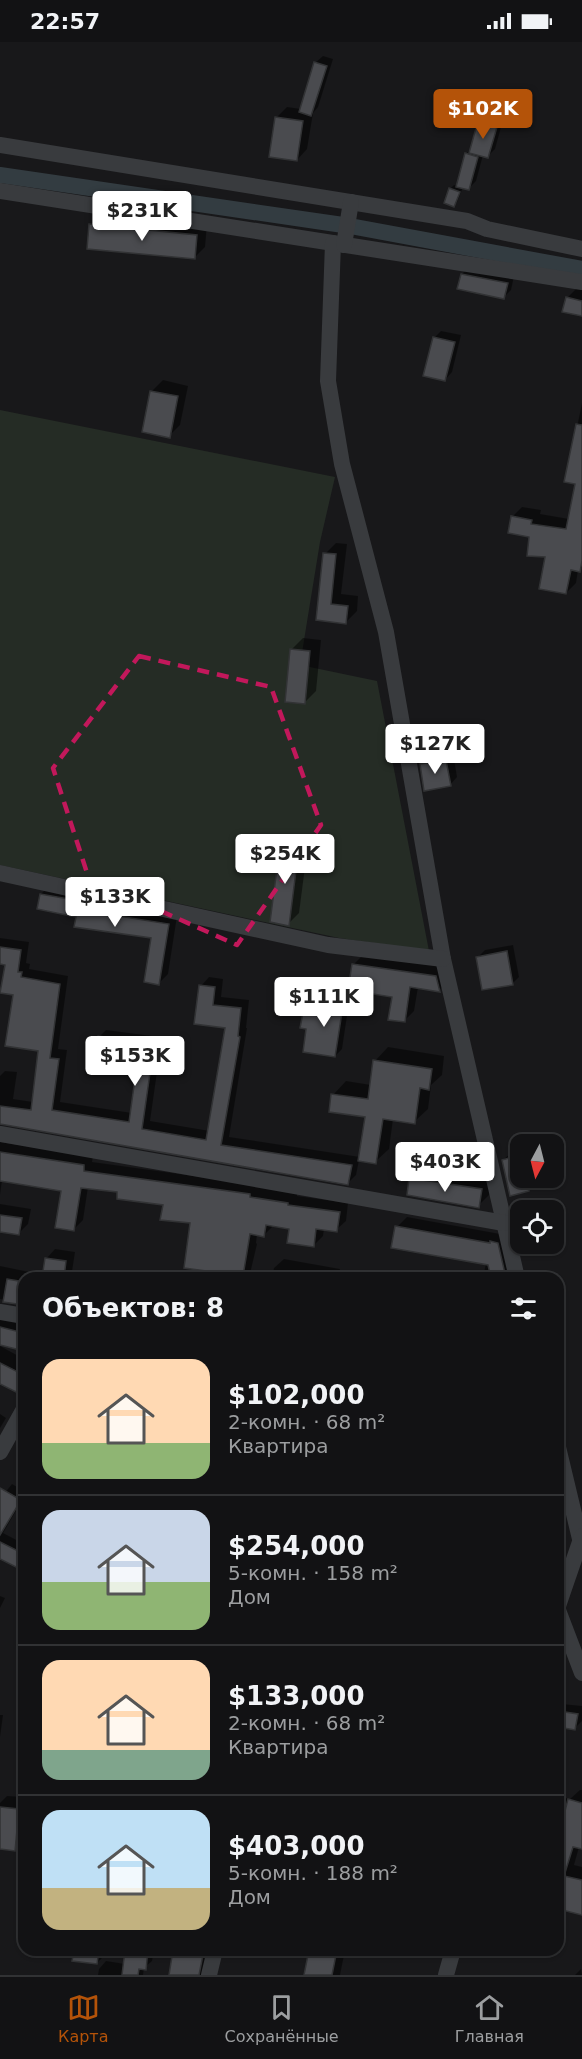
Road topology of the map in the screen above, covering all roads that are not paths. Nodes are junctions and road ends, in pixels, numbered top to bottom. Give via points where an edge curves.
1 (0, 145) edge
2 (0, 191) edge
3 (351, 202) junction
4 (339, 244) junction
5 (582, 249) edge
6 (582, 282) edge
7 (0, 873) edge
8 (443, 959) junction
9 (0, 1134) edge
10 (504, 1222) junction
11 (516, 1272) edge
12 (0, 1312) edge
13 (18, 1315) edge
14 (18, 1420) edge
15 (0, 1452) edge
16 (564, 1470) edge
17 (581, 1537) edge
18 (564, 1589) edge
19 (564, 1624) edge
20 (582, 1673) edge
21 (214, 1956) edge
22 (451, 1956) edge
23 (209, 1975) edge
24 (446, 1975) edge

1 - 3 street
2 - 4 street
3 - 4 street
3 - 5 street via 467,221 487,229
4 - 6 street
4 - 8 street via 328,381 342,464 386,632
7 - 8 street via 328,945
8 - 10 street
9 - 10 street
10 - 11 street
12 - 13 street
14 - 15 street
16 - 17 street
17 - 18 street
19 - 20 street
21 - 23 street
22 - 24 street

